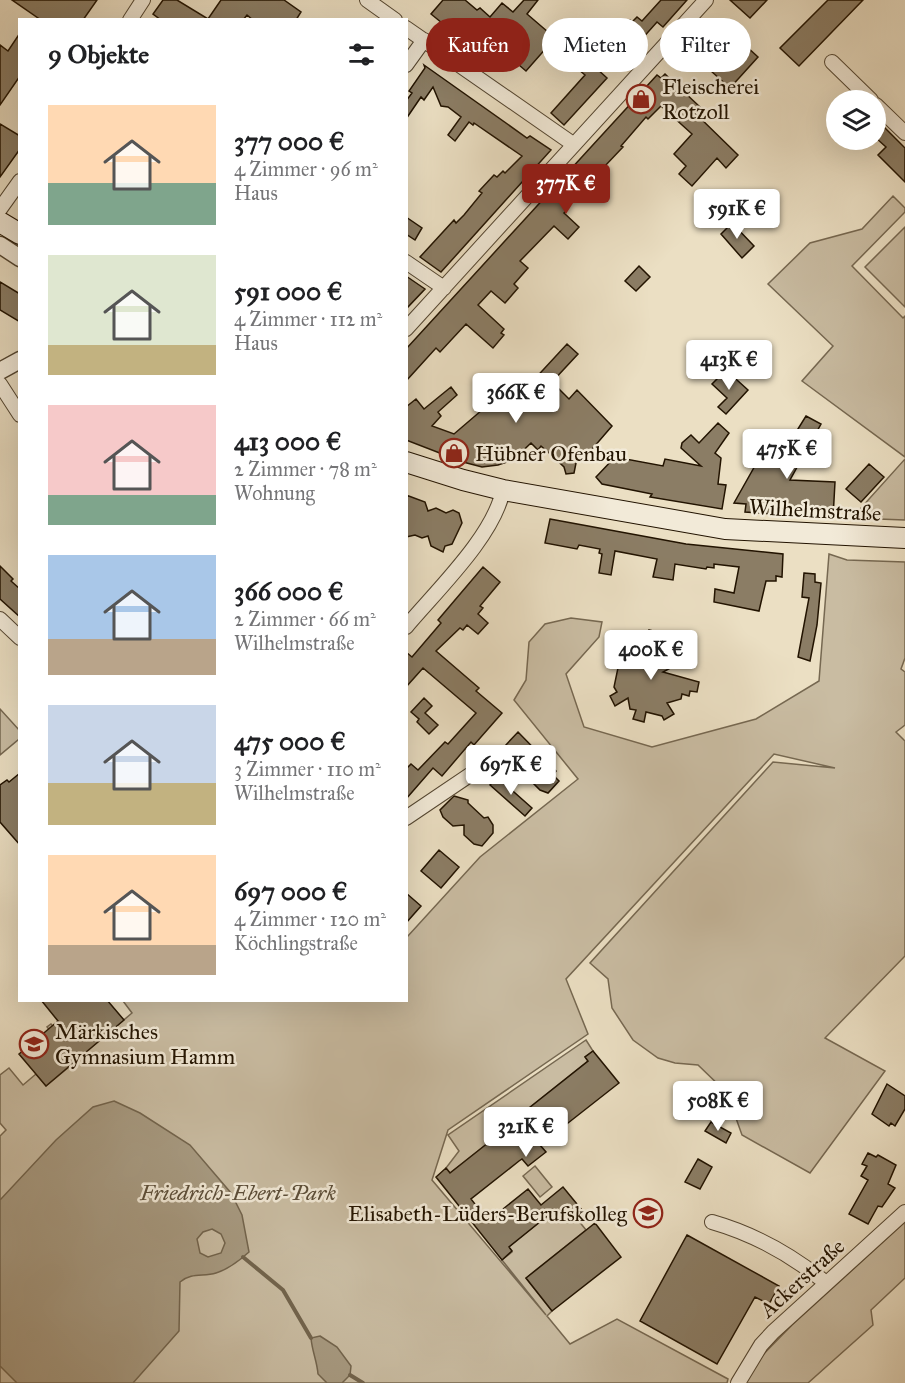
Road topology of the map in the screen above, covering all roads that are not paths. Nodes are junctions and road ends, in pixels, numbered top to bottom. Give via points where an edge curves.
1 (143, 0) edge
2 (367, 0) edge
3 (706, 0) edge
4 (131, 18) edge
5 (392, 18) edge
6 (408, 29) edge
7 (424, 40) junction
8 (408, 61) edge
9 (832, 62) dead end
10 (861, 90) edge
11 (886, 115) edge
12 (905, 134) edge
13 (573, 144) junction
14 (18, 184) edge
15 (0, 209) edge
16 (0, 222) edge
17 (18, 233) edge
18 (0, 245) edge
19 (18, 257) edge
20 (408, 263) edge
21 (444, 288) junction
22 (408, 328) edge
23 (18, 361) edge
24 (0, 371) edge
25 (0, 384) edge
26 (18, 412) edge
27 (408, 463) edge
28 (503, 490) junction
29 (905, 538) edge
30 (0, 619) edge
31 (408, 625) edge
32 (18, 636) edge
33 (483, 766) dead end
34 (408, 818) edge
35 (905, 1212) edge
36 (712, 1222) dead end
37 (826, 1283) junction
38 (738, 1383) edge

1 - 4 street
2 - 5 street
3 - 13 street
6 - 7 street
7 - 8 street
7 - 13 street
9 - 10 street
11 - 12 street
13 - 21 street
14 - 15 street
16 - 17 main road
18 - 19 street
20 - 21 street
21 - 22 street
23 - 24 street
25 - 26 street
27 - 28 main road, Wilhelmstraße
28 - 29 main road, Wilhelmstraße via 725,530
28 - 31 street via 497,513 480,539
30 - 32 street
33 - 34 street
35 - 37 street, Ackerstraße
36 - 37 street via 744,1231
37 - 38 street, Ackerstraße via 761,1345

